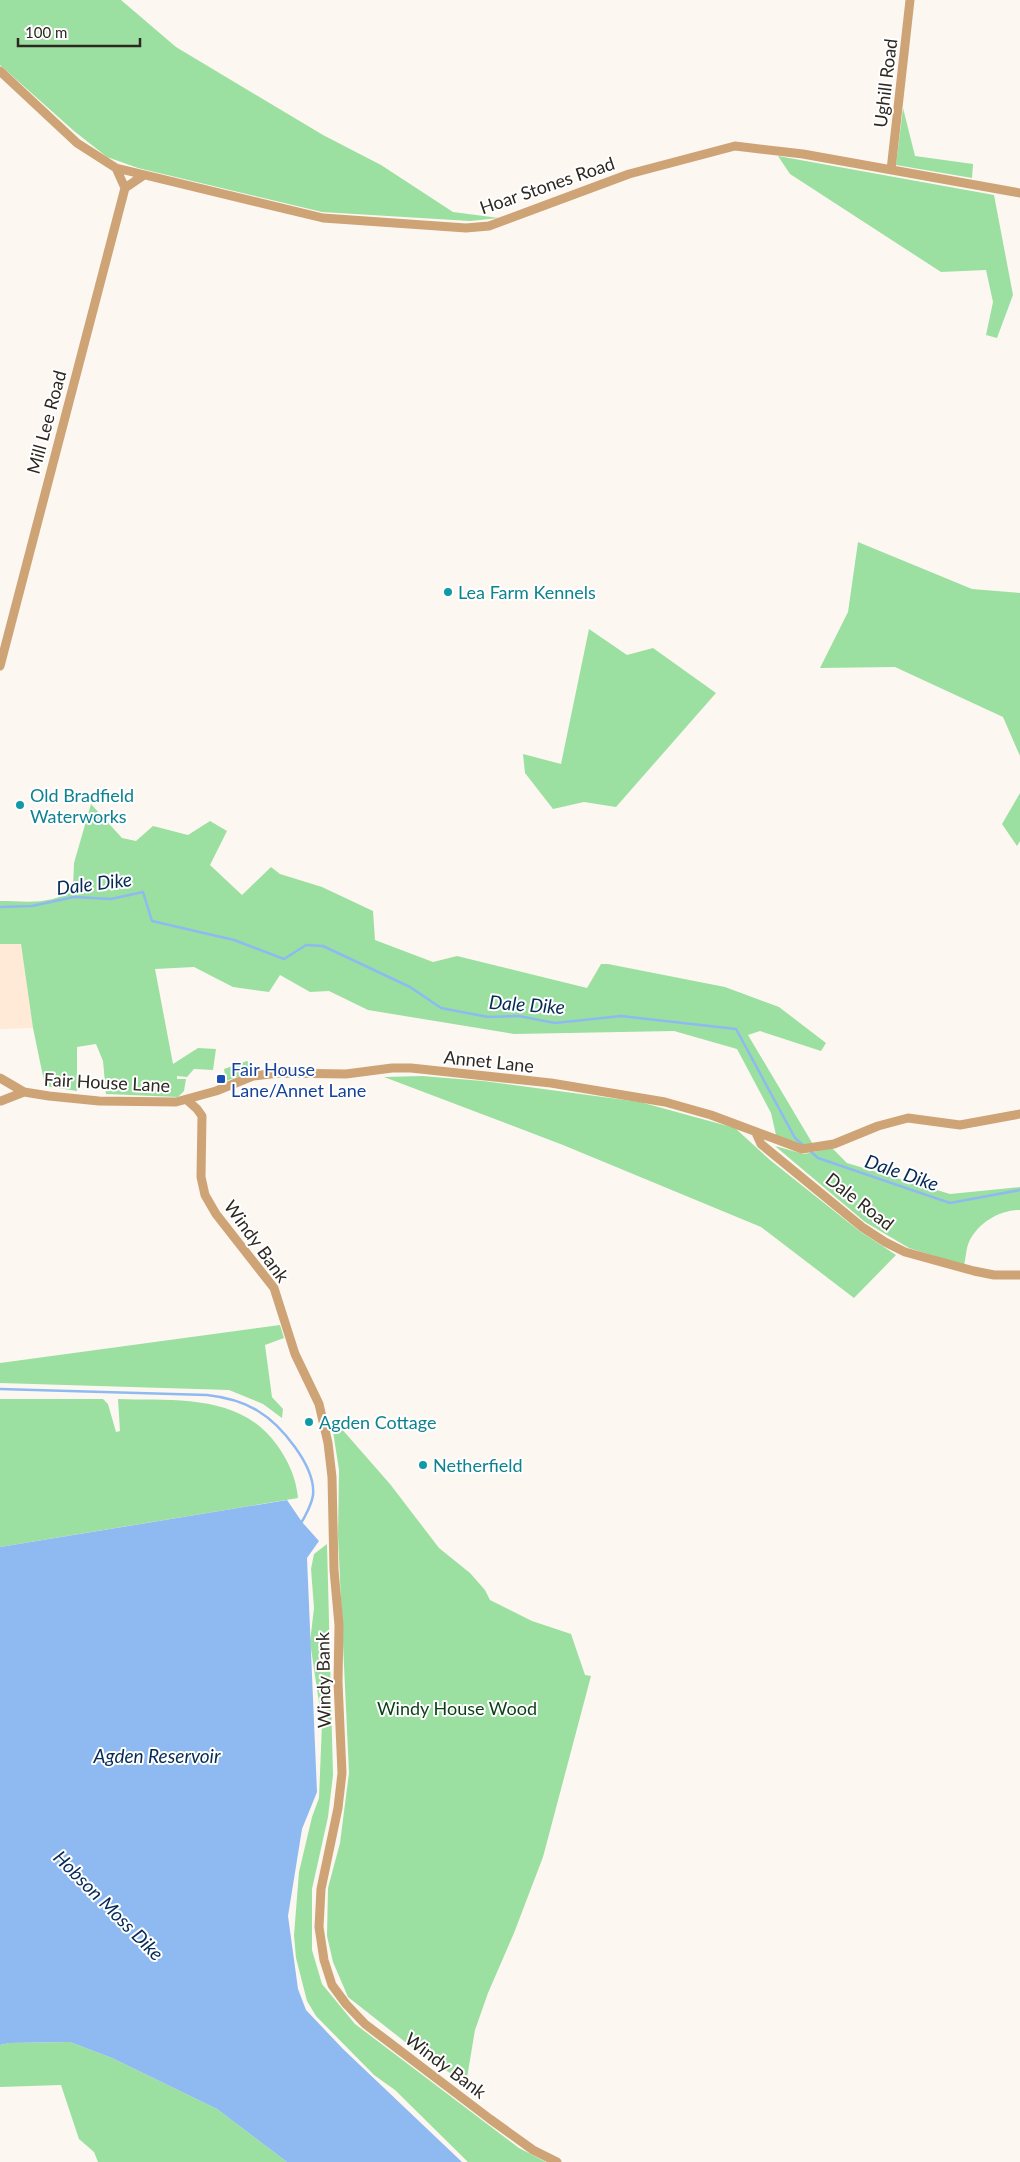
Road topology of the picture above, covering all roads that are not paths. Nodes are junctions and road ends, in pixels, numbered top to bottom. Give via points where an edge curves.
1 (910, 0) edge
2 (0, 71) edge
3 (116, 168) junction
4 (891, 170) junction
5 (144, 176) junction
6 (125, 188) junction
7 (1020, 193) edge
8 (0, 666) edge
9 (0, 1078) edge
10 (24, 1092) junction
11 (212, 1092) junction
12 (0, 1100) edge
13 (187, 1100) junction
14 (1020, 1114) edge
15 (202, 1116) junction
16 (756, 1133) junction
17 (1020, 1275) edge
18 (557, 2162) edge

1 - 4 street, Ughill Road
2 - 3 street, Hoar Stones Road via 77,143
3 - 5 street, Hoar Stones Road
3 - 6 street
4 - 5 street, Hoar Stones Road via 786,151 735,146 629,174 489,226 466,228 323,218
4 - 7 street, Hoar Stones Road
5 - 6 street
6 - 8 street, Mill Lee Road
9 - 10 street, Fair House Lane
10 - 12 street
10 - 13 street, Fair House Lane via 99,1101
11 - 13 street, Fair House Lane
11 - 15 street, Windy Bank
11 - 16 street, Annet Lane via 253,1076 346,1074 412,1068 551,1083 640,1097 696,1110
13 - 15 street
14 - 16 street, Annet Lane via 960,1125 908,1118 816,1149 802,1149
15 - 18 street, Windy Bank via 201,1177 205,1195 274,1288 295,1354 319,1404 328,1443 339,1624 342,1772 321,1890 319,1927 332,1985 366,2024 490,2119 533,2150
16 - 17 street, Dale Road via 761,1144 885,1242 905,1252 974,1271

